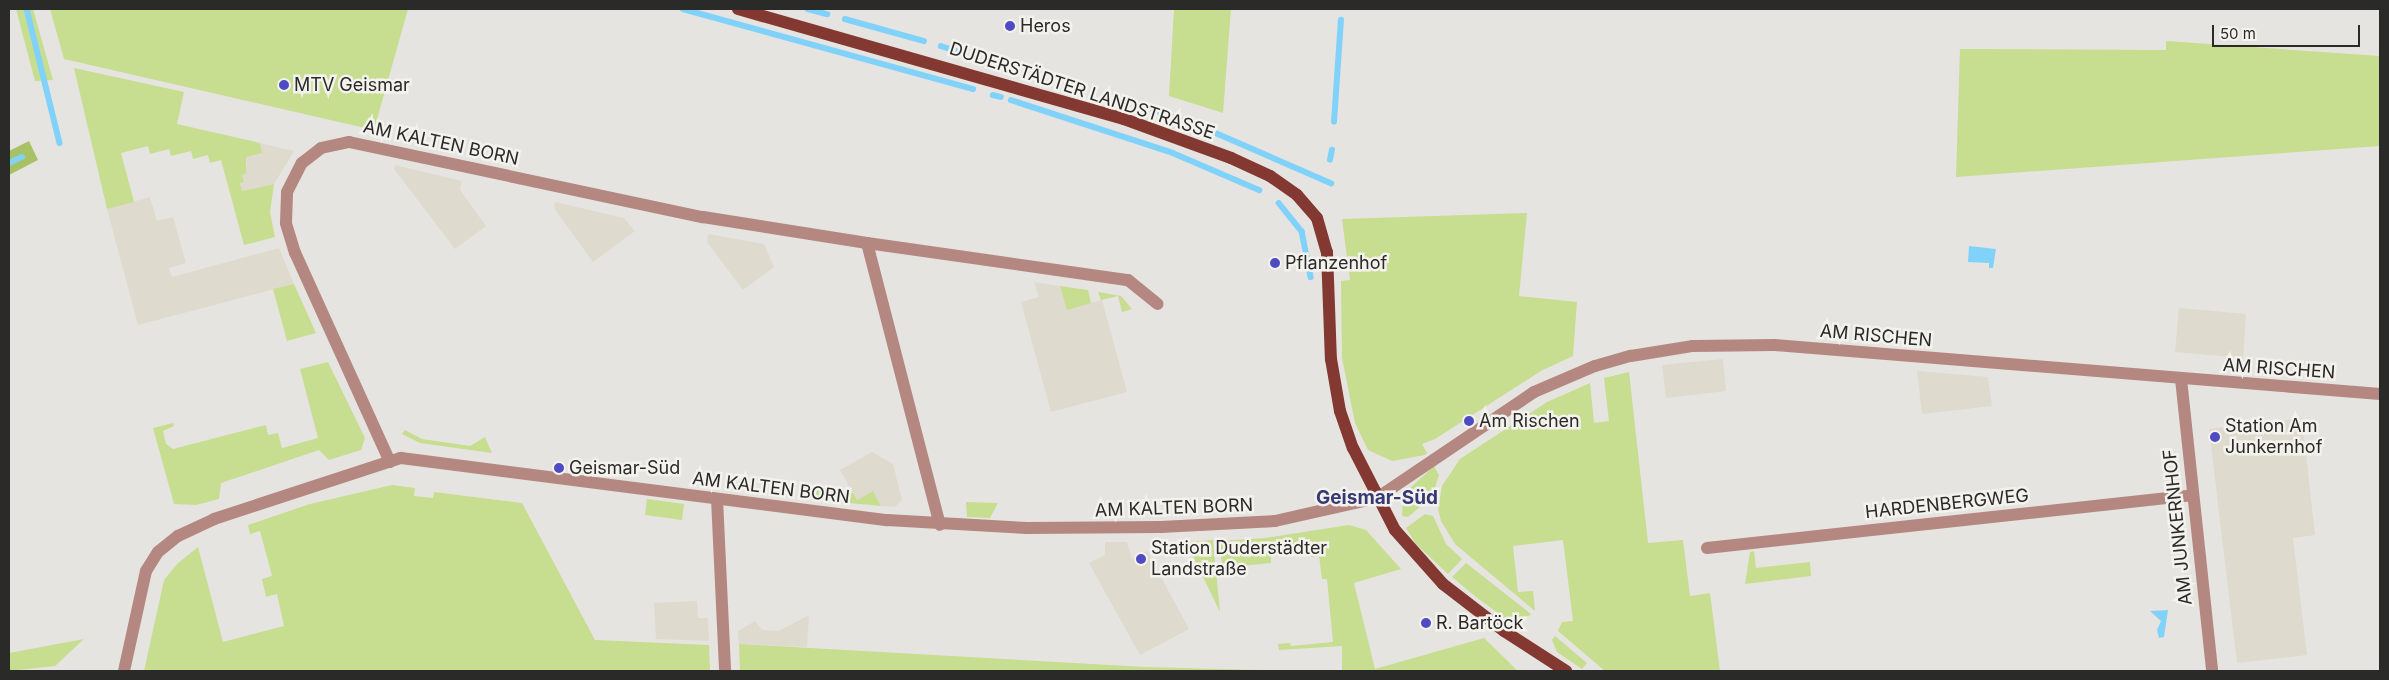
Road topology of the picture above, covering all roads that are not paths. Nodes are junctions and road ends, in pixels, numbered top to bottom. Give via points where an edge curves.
1 (738, 9) edge
2 (867, 243) junction
3 (1158, 304) dead end
4 (2181, 379) junction
5 (2380, 394) edge
6 (390, 462) junction
7 (2192, 495) junction
8 (1377, 498) junction
9 (718, 499) junction
10 (940, 525) junction
11 (1707, 548) dead end
12 (124, 671) edge
13 (725, 671) edge
14 (1566, 671) edge
15 (2212, 671) edge

1 - 8 main road, DUDERSTÄDTER LANDSTRASSE via 1124,119 1186,140 1270,176 1308,207 1323,230 1329,267 1330,330 1340,411 1353,448
2 - 3 street, AM KALTEN BORN via 1128,280
2 - 6 street, AM KALTEN BORN via 703,217 367,144 350,142 320,148 302,163 291,182 285,203 288,234
2 - 10 street
4 - 5 street, AM RISCHEN
4 - 7 street, AM JUNKERNHOF
4 - 8 street, AM RISCHEN via 1775,345 1725,344 1663,350 1584,370 1534,392
6 - 9 street, AM KALTEN BORN via 401,458
6 - 12 street, AM KALTEN BORN via 214,519 187,532 158,552 146,571
7 - 11 street, HARDENBERGWEG
7 - 15 street, AM JUNKERNHOF
8 - 10 street, AM KALTEN BORN via 1283,520 1240,524 1080,529
8 - 14 main road, DUDERSTÄDTER LANDSTRASSE via 1394,530 1443,584 1504,631
9 - 10 street, AM KALTEN BORN
9 - 13 street

